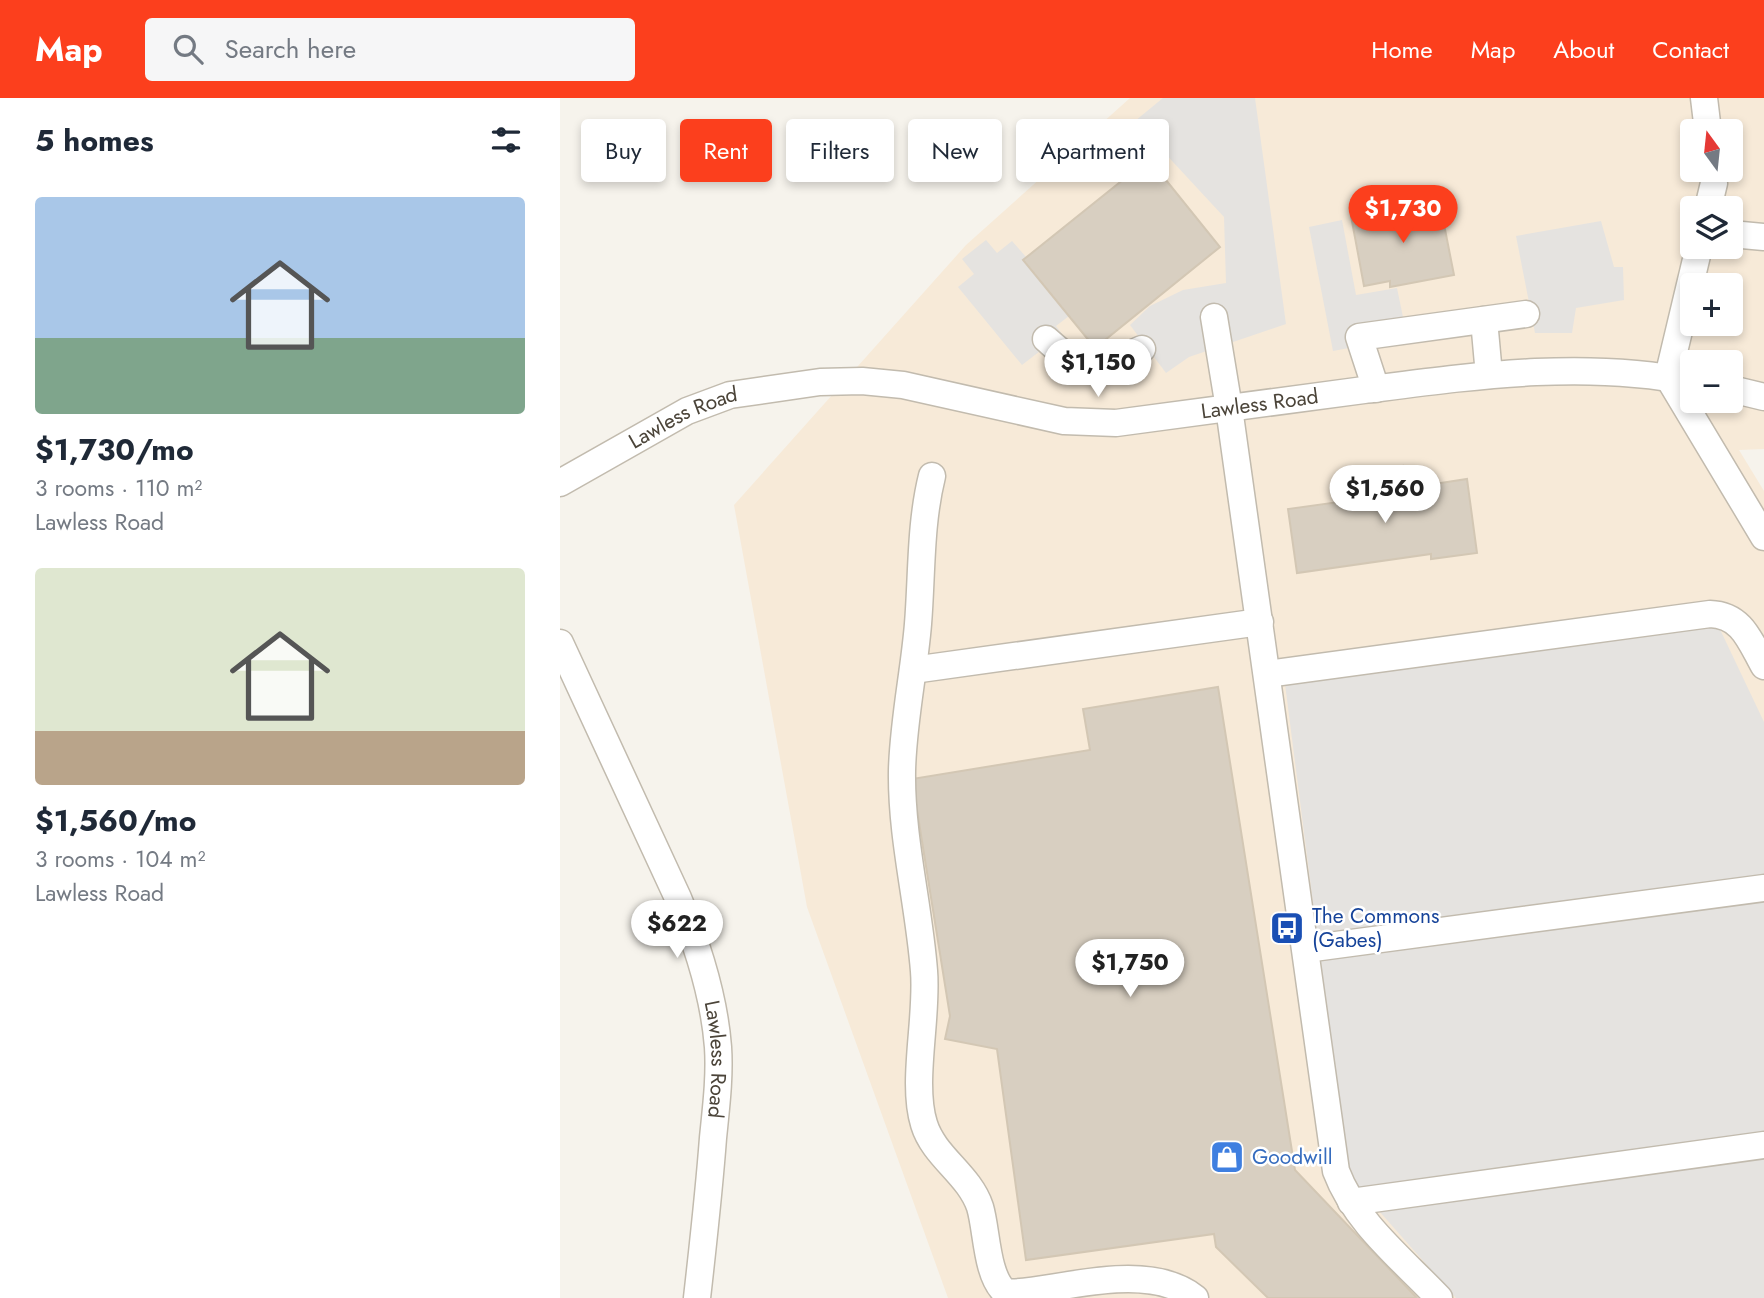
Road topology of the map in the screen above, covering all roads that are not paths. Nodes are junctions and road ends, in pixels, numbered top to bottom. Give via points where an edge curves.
1 (1704, 98) edge
2 (1707, 119) edge
3 (1743, 235) edge
4 (1764, 237) edge
5 (1697, 259) edge
6 (1526, 314) dead end
7 (1214, 317) dead end
8 (1483, 320) junction
9 (1046, 339) dead end
10 (1142, 349) dead end
11 (1684, 350) edge
12 (1489, 376) junction
13 (1680, 379) edge
14 (1376, 389) junction
15 (1743, 392) edge
16 (1764, 397) edge
17 (1229, 408) junction
18 (1698, 413) edge
19 (932, 476) dead end
20 (560, 483) edge
21 (1764, 537) edge
22 (1259, 622) junction
23 (560, 643) edge
24 (1764, 666) edge
25 (913, 670) junction
26 (1266, 674) junction
27 (1764, 888) edge
28 (1306, 949) junction
29 (1764, 1145) edge
30 (1351, 1202) junction
31 (697, 1298) edge
32 (1195, 1298) edge
33 (1439, 1298) edge

1 - 2 street
3 - 4 street
5 - 11 street
6 - 8 street
7 - 17 street
8 - 12 street
8 - 14 street via 1359,337
9 - 10 street via 1067,356 1092,362 1126,357
12 - 13 street, Lawless Road via 1589,370
12 - 14 street, Lawless Road
14 - 17 street, Lawless Road
15 - 16 street
17 - 20 street, Lawless Road via 1115,423 1064,421 902,385 820,382 730,395 687,411
17 - 22 street
18 - 21 street
19 - 25 street via 926,501
22 - 25 street
22 - 26 street
23 - 31 street, Lawless Road via 691,929 712,1005 718,1049 717,1095
24 - 26 street via 1736,622 1725,614 1710,614
25 - 32 street via 902,771 924,970 920,1103 924,1125 979,1206 991,1262 1006,1293 1040,1298 1160,1282
26 - 28 street
27 - 28 street
28 - 30 street via 1336,1171
29 - 30 street
30 - 33 street

